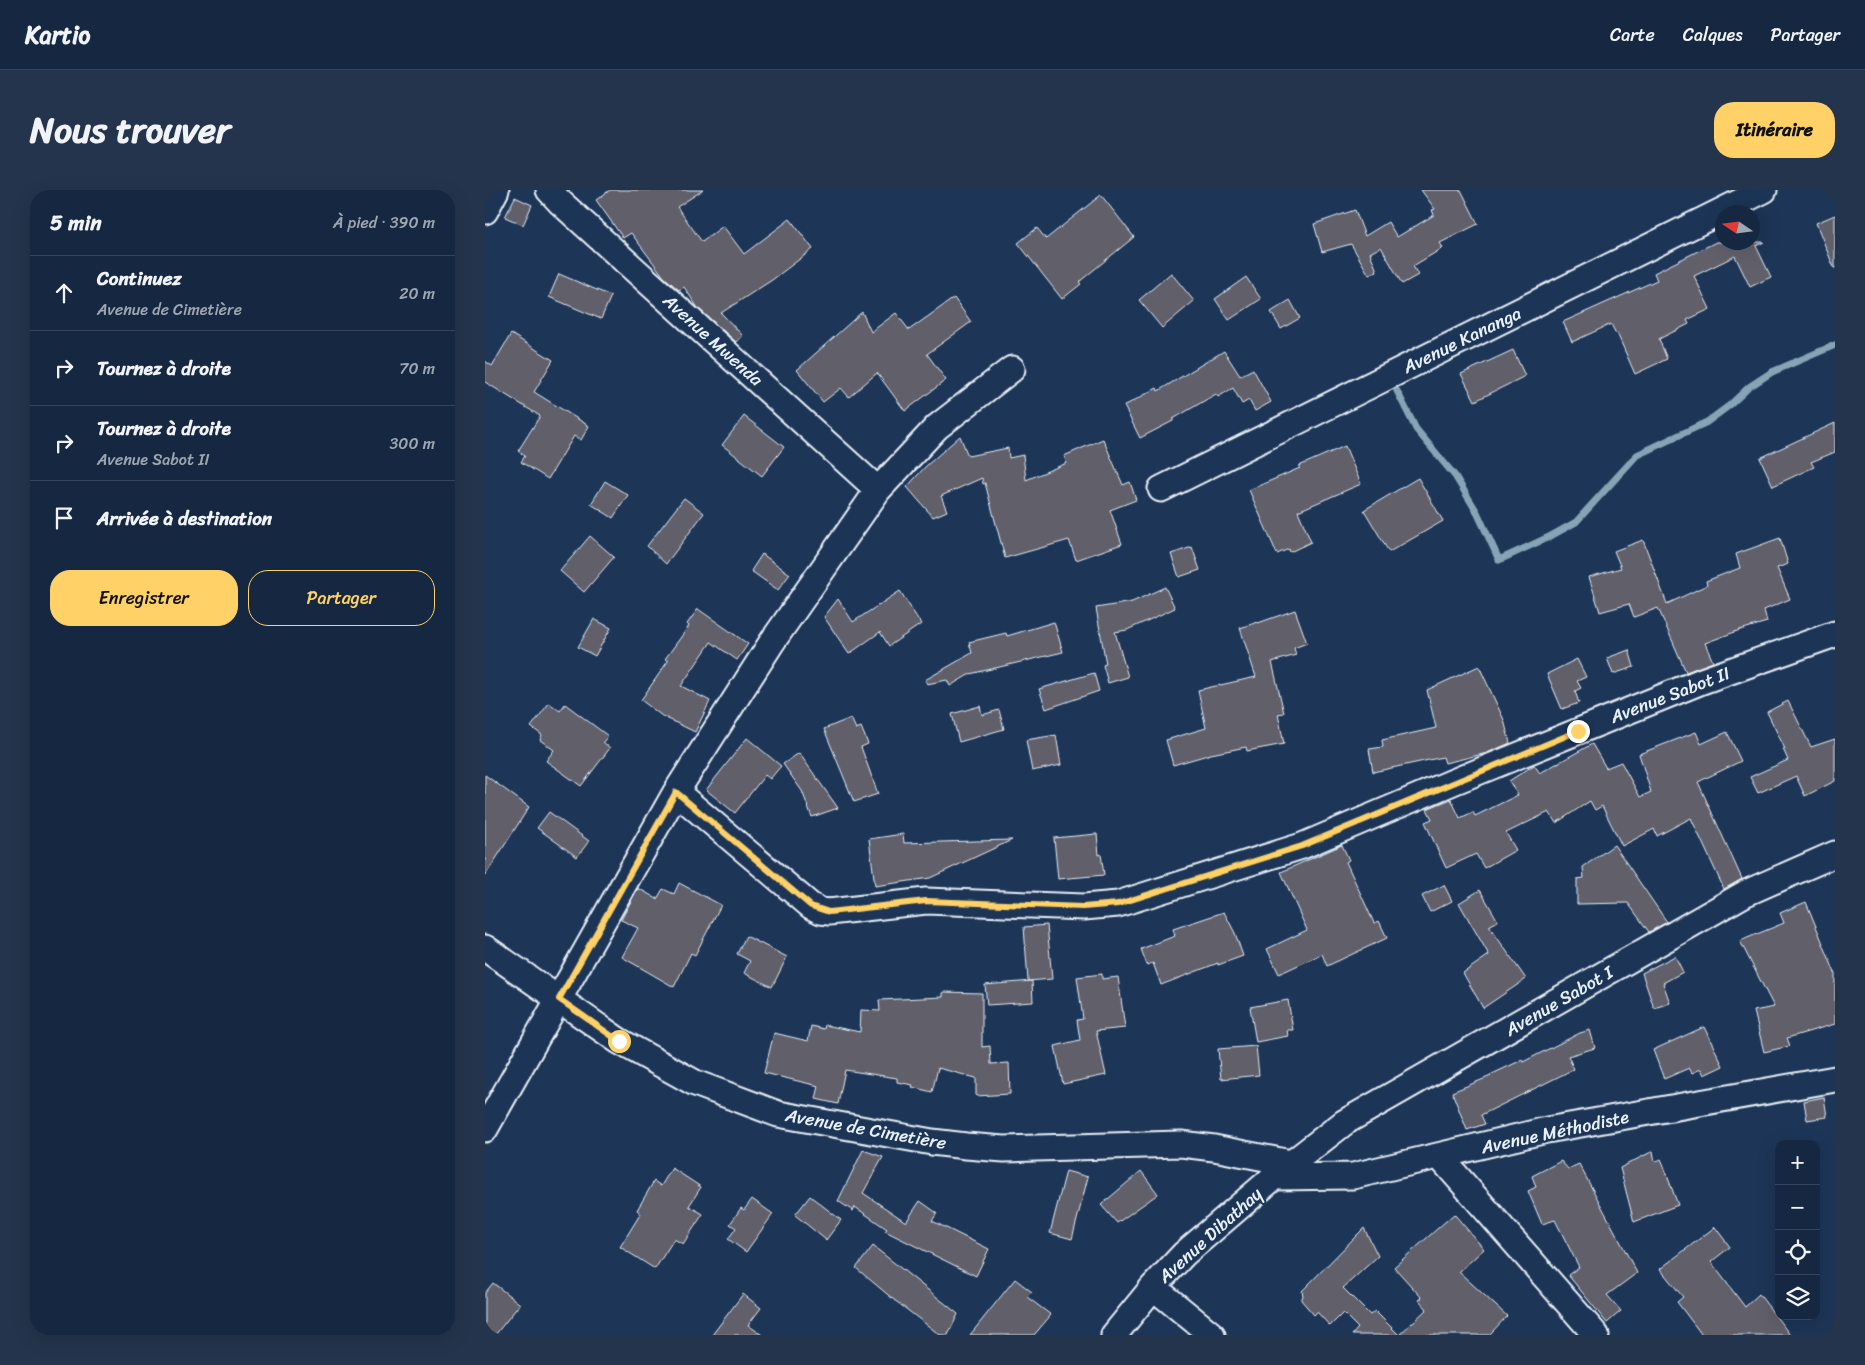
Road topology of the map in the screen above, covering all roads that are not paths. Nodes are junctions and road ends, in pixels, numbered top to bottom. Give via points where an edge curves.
1 (496, 190) edge
2 (549, 190) edge
3 (1764, 190) edge
4 (485, 211) edge
5 (1012, 369) dead end
6 (1161, 489) dead end
7 (878, 490) junction
8 (1835, 634) edge
9 (676, 792) junction
10 (1835, 854) edge
11 (485, 948) edge
12 (559, 999) junction
13 (1835, 1079) edge
14 (485, 1129) edge
15 (1439, 1157) junction
16 (1283, 1170) junction
17 (1153, 1287) junction
18 (1114, 1335) edge
19 (1212, 1335) edge
20 (1596, 1335) edge

1 - 4 street
2 - 7 street, Avenue Mwenda
3 - 6 street, Avenue Kananga
5 - 7 street via 937,427
7 - 9 street via 772,642
8 - 9 street, Avenue Sabot II via 1702,681 1302,846 1118,904 1083,907 926,901 821,911
9 - 12 street
10 - 16 street, Avenue Sabot I via 1746,893 1345,1122
11 - 12 street, Avenue de Cimetière
12 - 14 street
12 - 16 street, Avenue de Cimetière via 619,1041 695,1083 779,1114 932,1142 1004,1149 1181,1144 1214,1148
13 - 15 street, Avenue Méthodiste via 1547,1130
15 - 16 street, Avenue Méthodiste via 1353,1176
15 - 20 street
16 - 17 street, Avenue Dibathay via 1184,1254
17 - 18 street, Avenue Dibathay
17 - 19 street

